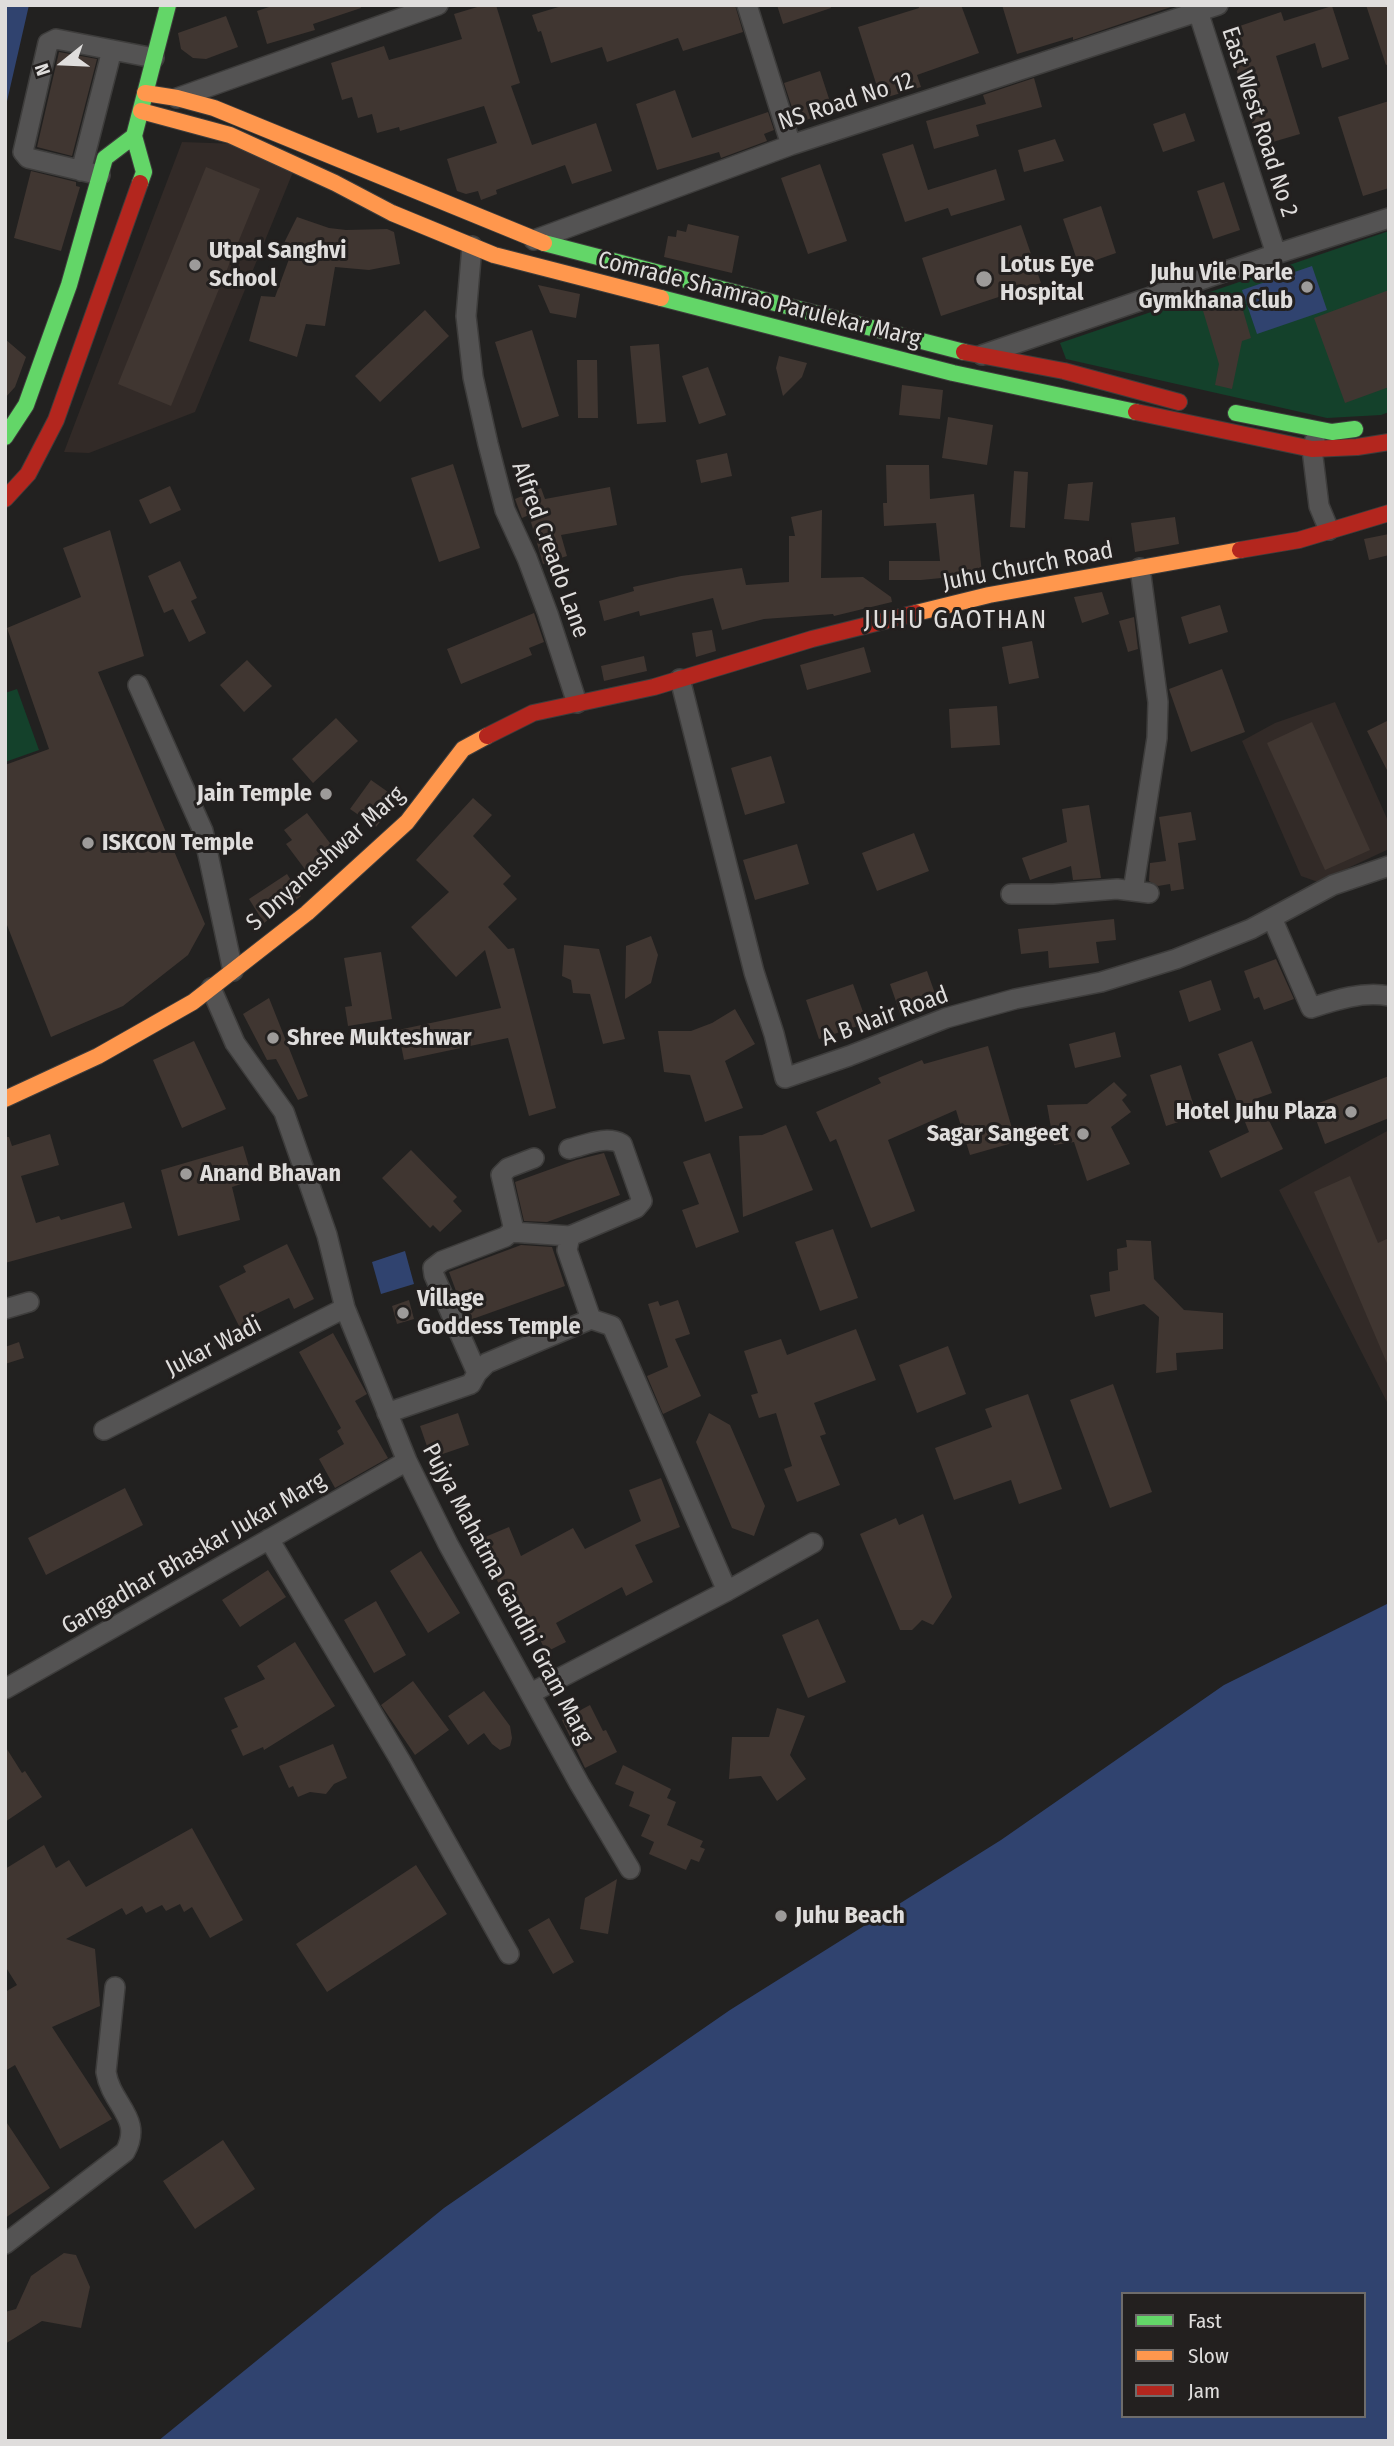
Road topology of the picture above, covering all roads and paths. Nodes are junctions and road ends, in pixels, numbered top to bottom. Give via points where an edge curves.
1 (168, 5) edge
2 (438, 5) edge
3 (747, 5) edge
4 (1218, 5) edge
5 (1197, 8) edge
6 (112, 50) junction
7 (154, 58) junction
8 (177, 98) junction
9 (124, 104) junction
10 (173, 119) junction
11 (134, 136) junction
12 (791, 145) junction
13 (90, 173) junction
14 (1389, 218) edge
15 (533, 240) junction
16 (472, 246) junction
17 (1276, 254) junction
18 (494, 255) junction
19 (979, 356) junction
20 (1192, 404) dead end
21 (1217, 409) dead end
22 (1370, 427) dead end
23 (1318, 429) junction
24 (5, 437) edge
25 (1389, 442) edge
26 (1312, 449) junction
27 (5, 499) edge
28 (1389, 513) edge
29 (1329, 530) junction
30 (1140, 568) junction
31 (680, 679) junction
32 (138, 685) dead end
33 (577, 703) junction
34 (1389, 866) edge
35 (1011, 894) dead end
36 (1272, 918) junction
37 (233, 971) junction
38 (211, 988) junction
39 (1389, 996) edge
40 (5, 1099) edge
41 (569, 1149) dead end
42 (534, 1158) dead end
43 (511, 1232) junction
44 (570, 1236) junction
45 (29, 1301) dead end
46 (345, 1308) junction
47 (5, 1309) edge
48 (591, 1319) junction
49 (477, 1373) junction
50 (387, 1413) junction
51 (104, 1430) dead end
52 (407, 1461) junction
53 (269, 1539) junction
54 (813, 1543) dead end
55 (727, 1591) junction
56 (5, 1689) edge
57 (531, 1693) junction
58 (630, 1869) dead end
59 (509, 1954) dead end
60 (115, 1987) dead end
61 (5, 2244) edge

1 - 7 street
2 - 8 street
3 - 12 street
4 - 5 street, NS Road No 12
5 - 12 street, NS Road No 12
5 - 17 street, East West Road No 2
6 - 7 street
6 - 9 street
6 - 13 street via 56,39 48,43 23,152 28,158
7 - 9 street
8 - 9 street, Comrade Shamrao Parulekar Marg
8 - 10 street
8 - 15 street, Comrade Shamrao Parulekar Marg via 215,108
9 - 10 street, Comrade Shamrao Parulekar Marg
9 - 11 street
9 - 13 street
10 - 16 street, Comrade Shamrao Parulekar Marg via 230,135
11 - 13 street
11 - 27 street via 144,172 56,420 28,474
12 - 15 street, NS Road No 12
13 - 24 street via 69,285 26,405
14 - 17 street
15 - 18 street, NS Road No 12
15 - 19 street, Comrade Shamrao Parulekar Marg
16 - 18 street, Comrade Shamrao Parulekar Marg
16 - 33 street, Alfred Creado Lane via 466,316 488,444 505,510 548,614
17 - 19 street
18 - 26 street, Comrade Shamrao Parulekar Marg via 953,373
19 - 20 street, Comrade Shamrao Parulekar Marg via 1064,371
21 - 23 street
22 - 23 street via 1332,432
23 - 26 street
25 - 26 street, Comrade Shamrao Parulekar Marg
26 - 29 street via 1318,506
28 - 29 street, Juhu Church Road
29 - 30 street, Juhu Church Road via 1299,540
30 - 31 street, Juhu Church Road via 989,595 812,639
30 - 35 street via 1158,702 1141,892
31 - 33 street, S Dnyaneshwar Marg
31 - 36 street, A B Nair Road via 785,1078 946,1018 1101,982 1176,959
32 - 37 street via 203,831
33 - 37 street, S Dnyaneshwar Marg via 533,713 463,749 407,822 307,913
34 - 36 street, A B Nair Road via 1333,886
36 - 39 street via 1311,1008 1361,995
37 - 38 street, S Dnyaneshwar Marg
38 - 40 street, S Dnyaneshwar Marg via 98,1056
38 - 46 street, Pujya Mahatma Gandhi Gram Marg via 235,1043 284,1112 327,1235
41 - 44 street via 618,1141 642,1201 636,1208
42 - 43 street via 501,1175
43 - 44 street
43 - 49 street via 433,1268
44 - 48 street via 567,1250
45 - 47 street
46 - 50 street, Pujya Mahatma Gandhi Gram Marg
46 - 51 street, Jukar Wadi
48 - 49 street via 487,1363
48 - 55 street via 612,1326
49 - 50 street via 471,1384
50 - 52 street, Pujya Mahatma Gandhi Gram Marg
52 - 53 street, Gangadhar Bhaskar Jukar Marg
52 - 57 street, Pujya Mahatma Gandhi Gram Marg
53 - 56 street, Gangadhar Bhaskar Jukar Marg
53 - 59 street
54 - 55 street
55 - 57 street
57 - 58 street, Pujya Mahatma Gandhi Gram Marg
60 - 61 street via 106,2072 133,2138 125,2152

